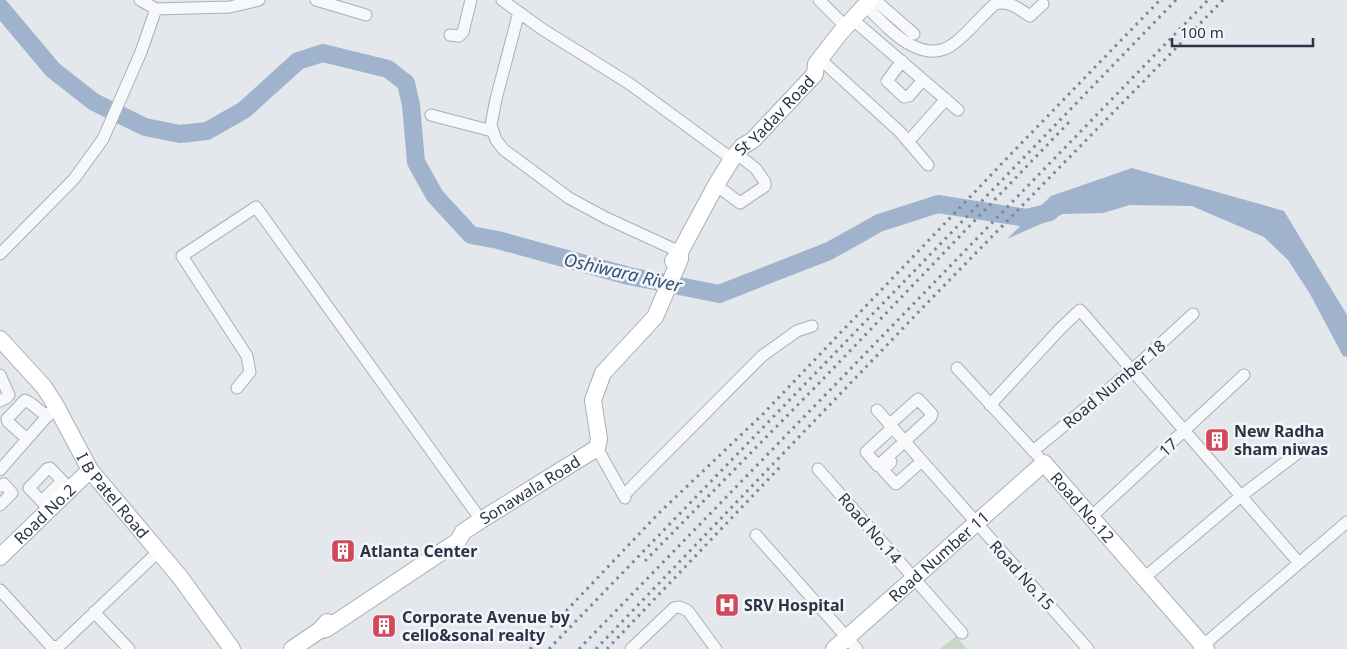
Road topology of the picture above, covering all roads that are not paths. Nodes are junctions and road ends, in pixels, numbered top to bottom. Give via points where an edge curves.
1 (140, 0) edge
2 (259, 0) edge
3 (316, 0) edge
4 (471, 0) edge
5 (502, 0) edge
6 (819, 0) edge
7 (870, 2) edge
8 (1042, 4) dead end
9 (156, 9) junction
10 (519, 12) junction
11 (366, 15) dead end
12 (849, 23) junction
13 (914, 34) dead end
14 (450, 35) dead end
15 (818, 61) junction
16 (902, 62) junction
17 (923, 80) junction
18 (946, 99) junction
19 (958, 110) dead end
20 (431, 115) dead end
21 (492, 131) junction
22 (908, 142) junction
23 (737, 153) junction
24 (928, 165) dead end
25 (716, 184) junction
26 (0, 254) edge
27 (679, 256) junction
28 (1193, 314) dead end
29 (812, 326) dead end
30 (3, 348) edge
31 (957, 368) dead end
32 (1132, 370) junction
33 (0, 375) edge
34 (1244, 375) dead end
35 (237, 388) dead end
36 (0, 400) edge
37 (990, 405) junction
38 (877, 410) dead end
39 (49, 412) junction
40 (0, 422) edge
41 (891, 426) junction
42 (1185, 431) junction
43 (21, 441) junction
44 (906, 444) junction
45 (597, 448) junction
46 (1303, 449) dead end
47 (4, 456) edge
48 (1038, 457) junction
49 (920, 463) junction
50 (818, 468) dead end
51 (0, 470) edge
52 (90, 470) junction
53 (66, 485) junction
54 (0, 486) edge
55 (1241, 496) junction
56 (45, 505) junction
57 (0, 506) edge
58 (1091, 517) junction
59 (481, 520) junction
60 (1347, 522) edge
61 (976, 523) junction
62 (756, 535) dead end
63 (160, 551) junction
64 (0, 557) edge
65 (1298, 563) junction
66 (914, 578) junction
67 (1144, 578) junction
68 (0, 590) edge
69 (94, 612) junction
70 (962, 633) dead end
71 (852, 643) edge
72 (1202, 648) edge
73 (128, 649) edge
74 (232, 649) edge
75 (292, 649) edge
76 (631, 649) edge
77 (716, 649) edge
78 (834, 649) edge
79 (1088, 649) edge

1 - 9 street
2 - 9 street via 230,7
3 - 11 street
4 - 14 street via 463,32 459,36
5 - 10 street
6 - 12 street
7 - 8 street via 901,39 912,46 937,52 956,43 995,4 1013,5 1034,20
7 - 12 street, St Yadav Road
7 - 13 street
9 - 26 street via 103,139 74,179
10 - 21 street via 490,125
10 - 23 street
12 - 15 street, St Yadav Road
12 - 16 street
15 - 22 street
15 - 23 street, St Yadav Road via 815,74
16 - 17 street
16 - 17 street via 887,81 904,97 909,96
17 - 18 street
18 - 19 street
18 - 22 street
20 - 21 street
21 - 27 street via 504,150 569,198
22 - 24 street
23 - 25 street, St Yadav Road
23 - 25 street via 756,169 766,182 765,186 740,203
25 - 27 street, St Yadav Road
27 - 45 street, St Yadav Road via 652,317 603,373 593,400 599,440
28 - 32 street, Road Number 18
29 - 45 street via 797,331 762,356 625,496
30 - 39 street, I B Patel Road via 44,387
31 - 37 street, Road No.12
32 - 37 street via 1080,310
32 - 42 street
32 - 48 street, Road Number 18
33 - 36 street via 8,395
34 - 42 street, 17
35 - 59 street via 250,372 247,356 182,256 256,207
37 - 48 street, Road No.12
38 - 41 street, Road No.15
39 - 43 street
39 - 43 street via 25,400 7,419
39 - 52 street, I B Patel Road
40 - 43 street
41 - 44 street, Road No.15
41 - 44 street via 866,452 877,466
41 - 44 street via 917,399 920,400 932,416
42 - 55 street
42 - 58 street, 17
43 - 47 street
44 - 49 street, Road No.15
44 - 49 street via 883,470 894,484
45 - 59 street, Sonawala Road
46 - 55 street
47 - 51 street
48 - 58 street, Road No.12
48 - 61 street, Road Number 11
49 - 61 street, Road No.15
50 - 66 street, Road No.14
52 - 53 street, Road No.2
52 - 63 street, I B Patel Road
53 - 56 street, Road No.2
53 - 56 street via 50,468 46,469 29,487
54 - 57 street via 4,484 12,493
55 - 65 street
55 - 67 street
56 - 64 street, Road No.2
58 - 67 street, Road No.12
59 - 75 street, Sonawala Road via 463,532 453,533 403,566
60 - 65 street
61 - 66 street, Road Number 11
61 - 79 street, Road No.15
62 - 71 street
63 - 69 street
63 - 74 street, I B Patel Road
65 - 72 street
66 - 70 street, Road No.14
66 - 71 street, Road Number 11
67 - 72 street, Road No.12
68 - 69 street via 54,648
69 - 73 street
71 - 78 street, Road Number 11
76 - 77 street via 674,608 685,608

